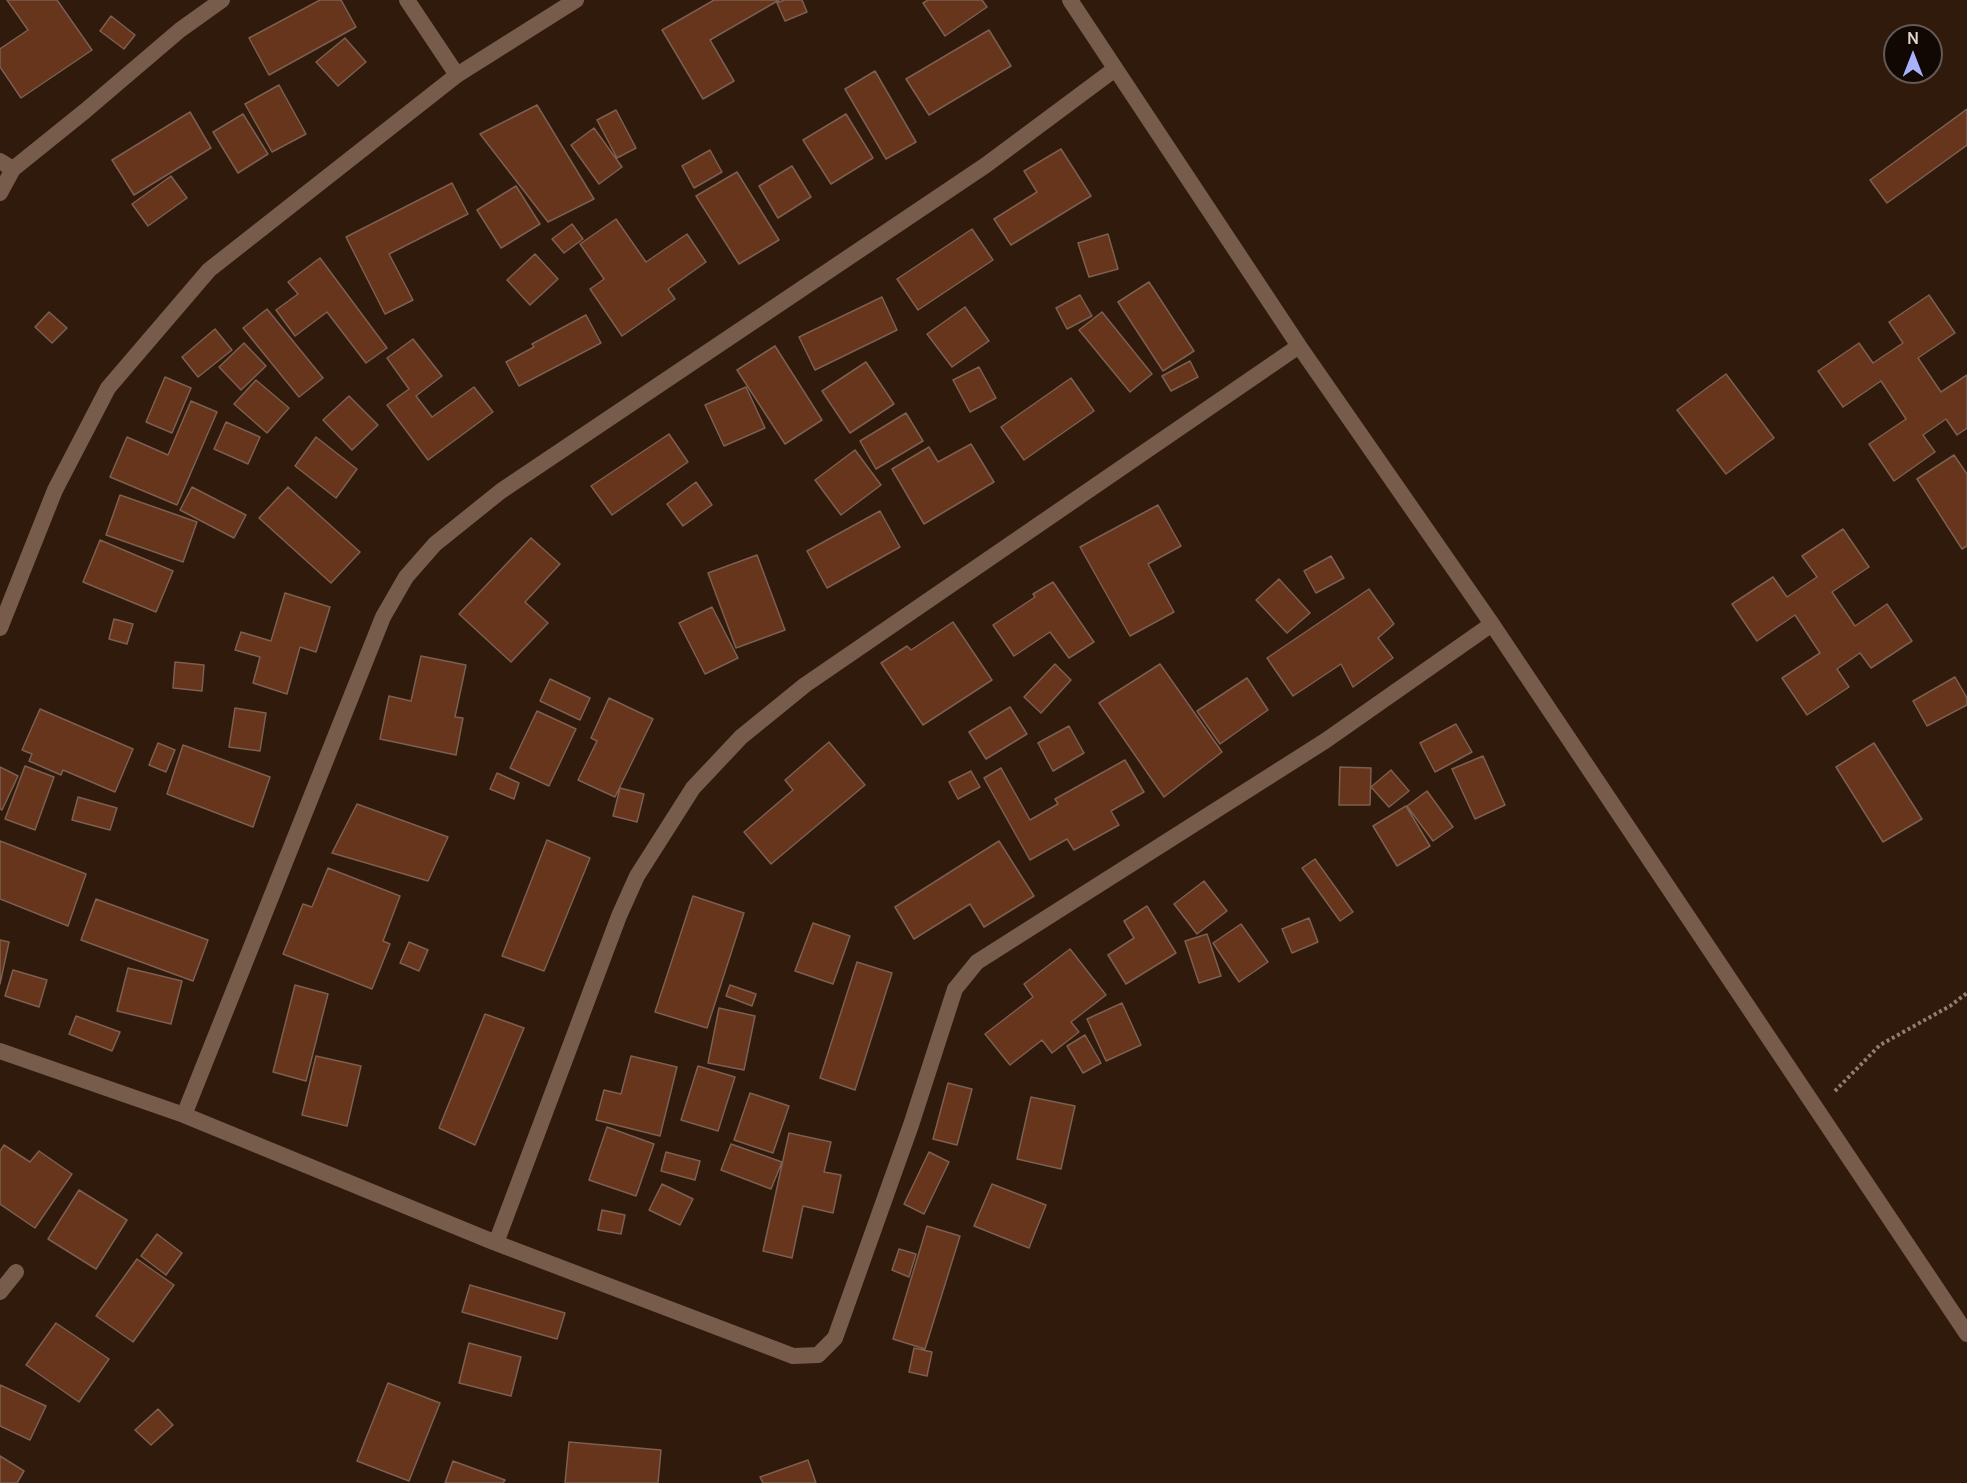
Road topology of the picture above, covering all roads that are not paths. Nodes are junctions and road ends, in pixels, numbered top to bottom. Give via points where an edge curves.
1 (222, 0) edge
2 (406, 0) edge
3 (576, 0) edge
4 (1070, 0) edge
5 (1115, 69) junction
6 (457, 75) junction
7 (7, 165) edge
8 (0, 194) edge
9 (1299, 346) junction
10 (1492, 624) junction
11 (0, 628) edge
12 (0, 1051) edge
13 (184, 1115) junction
14 (496, 1243) junction
15 (16, 1272) dead end
16 (0, 1292) edge
17 (1967, 1334) edge

1 - 7 street via 180,30 85,111
2 - 6 street
3 - 6 street
4 - 5 street
5 - 9 street
5 - 13 street via 986,165 501,491 435,544 406,577 383,617
6 - 11 street via 209,270 108,388 55,490
7 - 8 street
9 - 10 street
9 - 14 street via 804,685 741,737 693,788 637,876 619,916
10 - 14 street via 1325,741 977,962 955,989 835,1338 818,1355 793,1356
10 - 17 street
12 - 13 street
13 - 14 street
15 - 16 street

